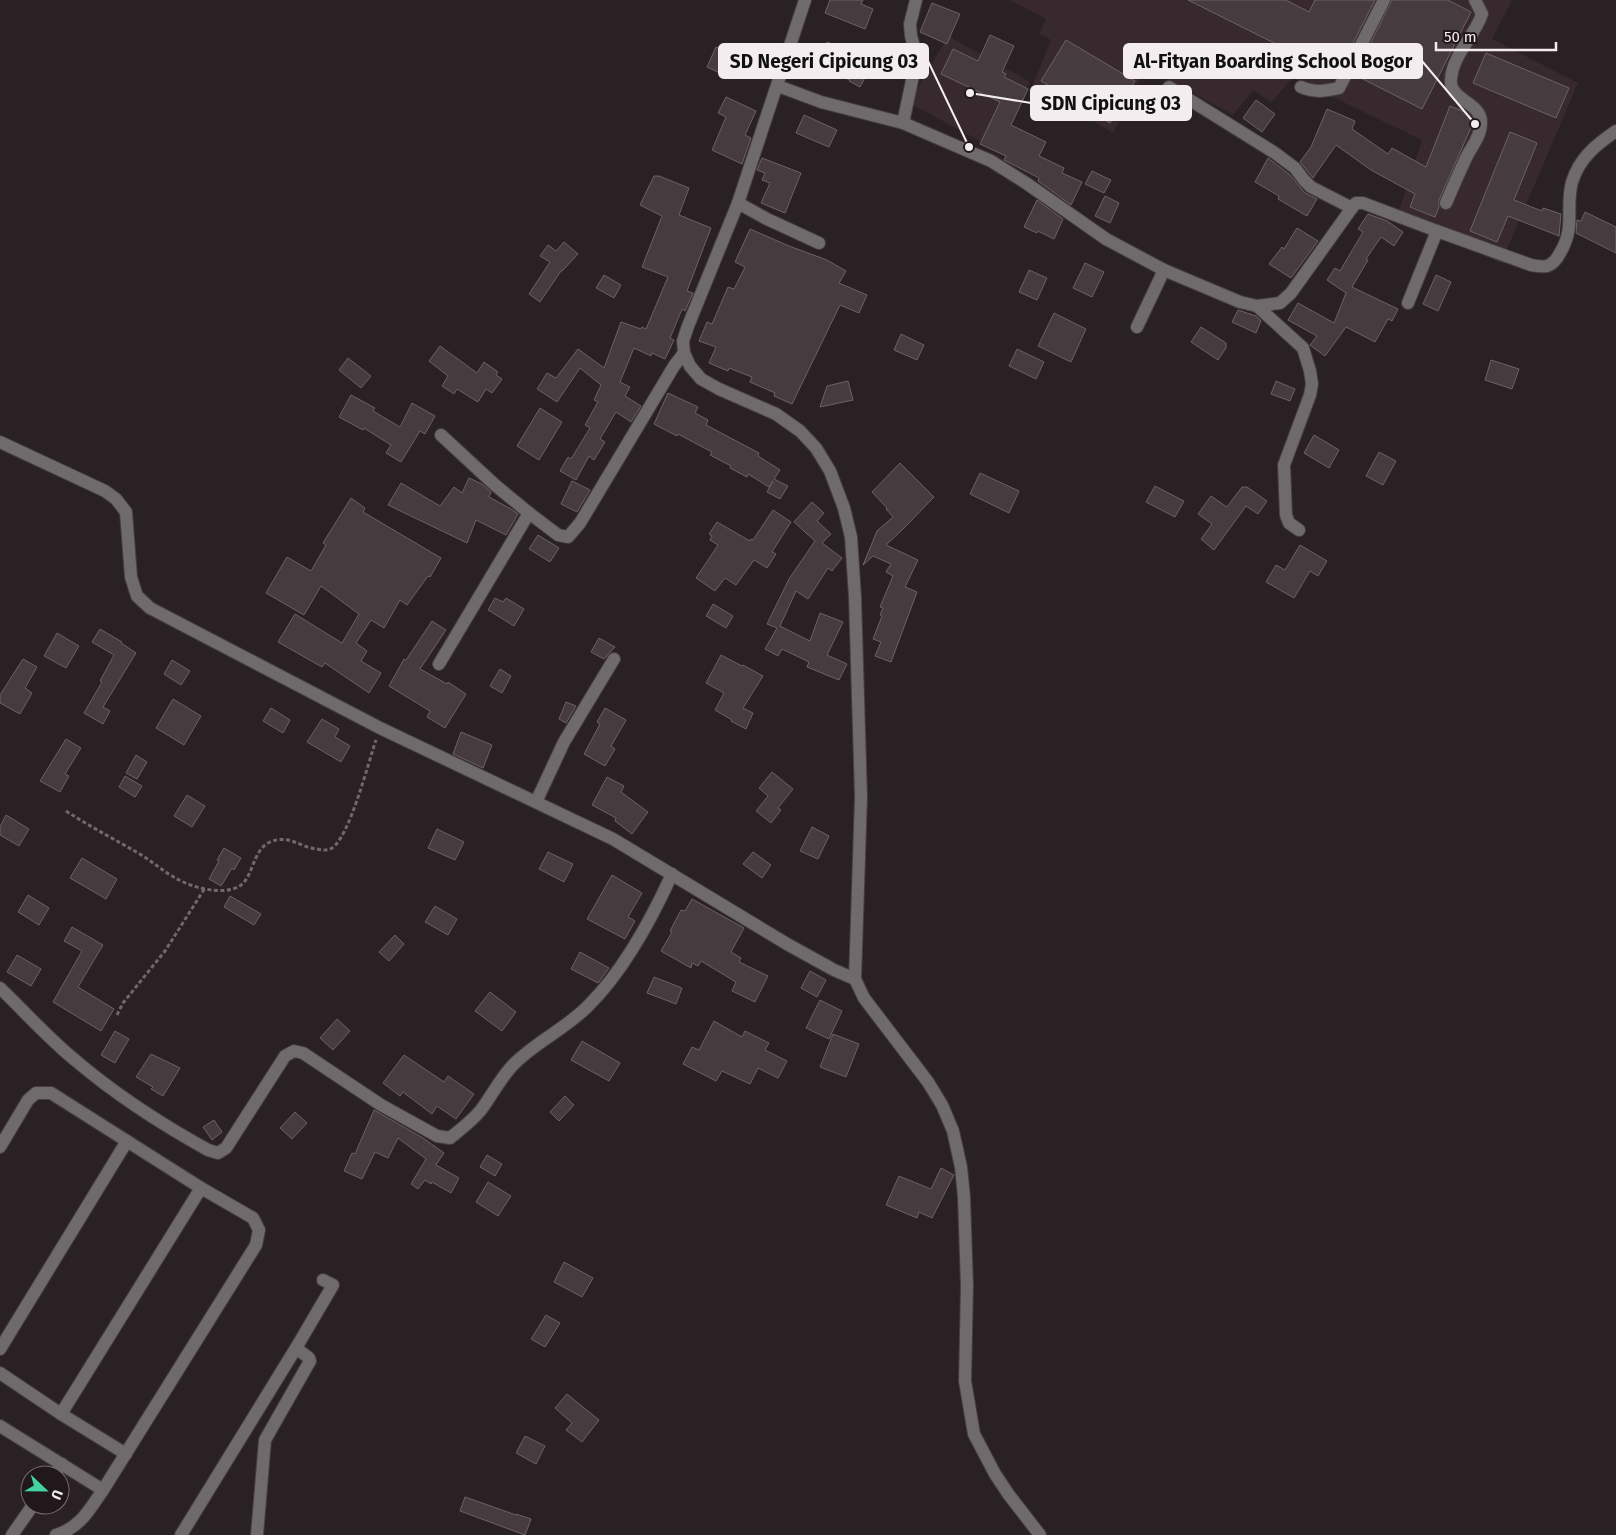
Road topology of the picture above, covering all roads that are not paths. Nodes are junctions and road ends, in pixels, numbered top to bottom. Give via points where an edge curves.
1 (805, 0) edge
2 (916, 0) edge
3 (1384, 0) edge
4 (1475, 0) edge
5 (778, 86) junction
6 (1169, 86) dead end
7 (1301, 87) dead end
8 (903, 123) junction
9 (1616, 131) edge
10 (738, 203) junction
11 (1446, 203) dead end
12 (1352, 208) junction
13 (1438, 231) junction
14 (819, 242) dead end
15 (1164, 270) junction
16 (1408, 303) dead end
17 (1257, 306) junction
18 (1137, 327) dead end
19 (684, 353) junction
20 (441, 435) dead end
21 (0, 442) edge
22 (529, 513) junction
23 (1299, 530) dead end
24 (614, 659) dead end
25 (440, 664) dead end
26 (536, 802) junction
27 (672, 874) junction
28 (854, 979) junction
29 (0, 988) edge
30 (127, 1141) junction
31 (0, 1147) edge
32 (201, 1188) junction
33 (323, 1280) dead end
34 (296, 1348) junction
35 (0, 1349) edge
36 (0, 1373) edge
37 (61, 1414) junction
38 (0, 1426) edge
39 (247, 1430) junction
40 (265, 1440) junction
41 (126, 1454) junction
42 (62, 1464) joint
43 (103, 1490) junction
44 (26, 1515) edge
45 (12, 1535) edge
46 (56, 1535) edge
47 (181, 1535) edge
48 (257, 1535) edge
49 (1040, 1535) edge

1 - 5 street
2 - 8 street via 910,24 917,57
3 - 7 street via 1339,88 1313,92
4 - 11 street via 1482,14 1454,66 1450,80 1454,91 1479,112 1482,123
5 - 8 street via 821,102
5 - 10 street
6 - 12 street via 1275,153 1295,168 1311,187
8 - 15 street via 991,161 1106,239
9 - 13 street via 1594,145 1572,183 1570,227 1565,246 1556,261 1546,266 1531,266
10 - 14 street
10 - 19 street via 688,326 683,341
12 - 13 street via 1356,203 1363,203
12 - 17 street via 1290,293 1280,302
13 - 16 street
15 - 17 street
15 - 18 street
17 - 23 street via 1303,348 1310,371 1310,395 1284,465 1286,515 1289,523
19 - 22 street via 572,533 564,537
19 - 28 street via 701,379 776,414 800,431 816,448 830,471 844,508 851,537 855,597 861,797
20 - 22 street
21 - 26 street via 116,499 126,512 131,577 137,596 150,608 380,728
22 - 25 street
24 - 26 street via 564,742
26 - 27 street via 613,839
27 - 28 street via 795,948
27 - 29 street via 653,916 613,977 589,1006 529,1049 512,1066 480,1111 450,1138 438,1136 382,1106 303,1053 294,1051 285,1056 226,1148 218,1153 208,1150 101,1082
28 - 49 street via 864,998 928,1082 953,1131 964,1197 967,1286 965,1381 974,1434 1009,1496
30 - 31 street via 51,1094 36,1092
30 - 32 street
30 - 35 street
32 - 37 street
32 - 41 street via 253,1218 259,1230 256,1244
33 - 34 street via 333,1285
34 - 39 street
34 - 40 street via 309,1358 309,1364
36 - 37 street
37 - 41 street
38 - 42 street
39 - 40 street
39 - 47 street
40 - 48 street
41 - 43 street
42 - 43 street
43 - 46 street via 83,1519 68,1531
44 - 45 street

